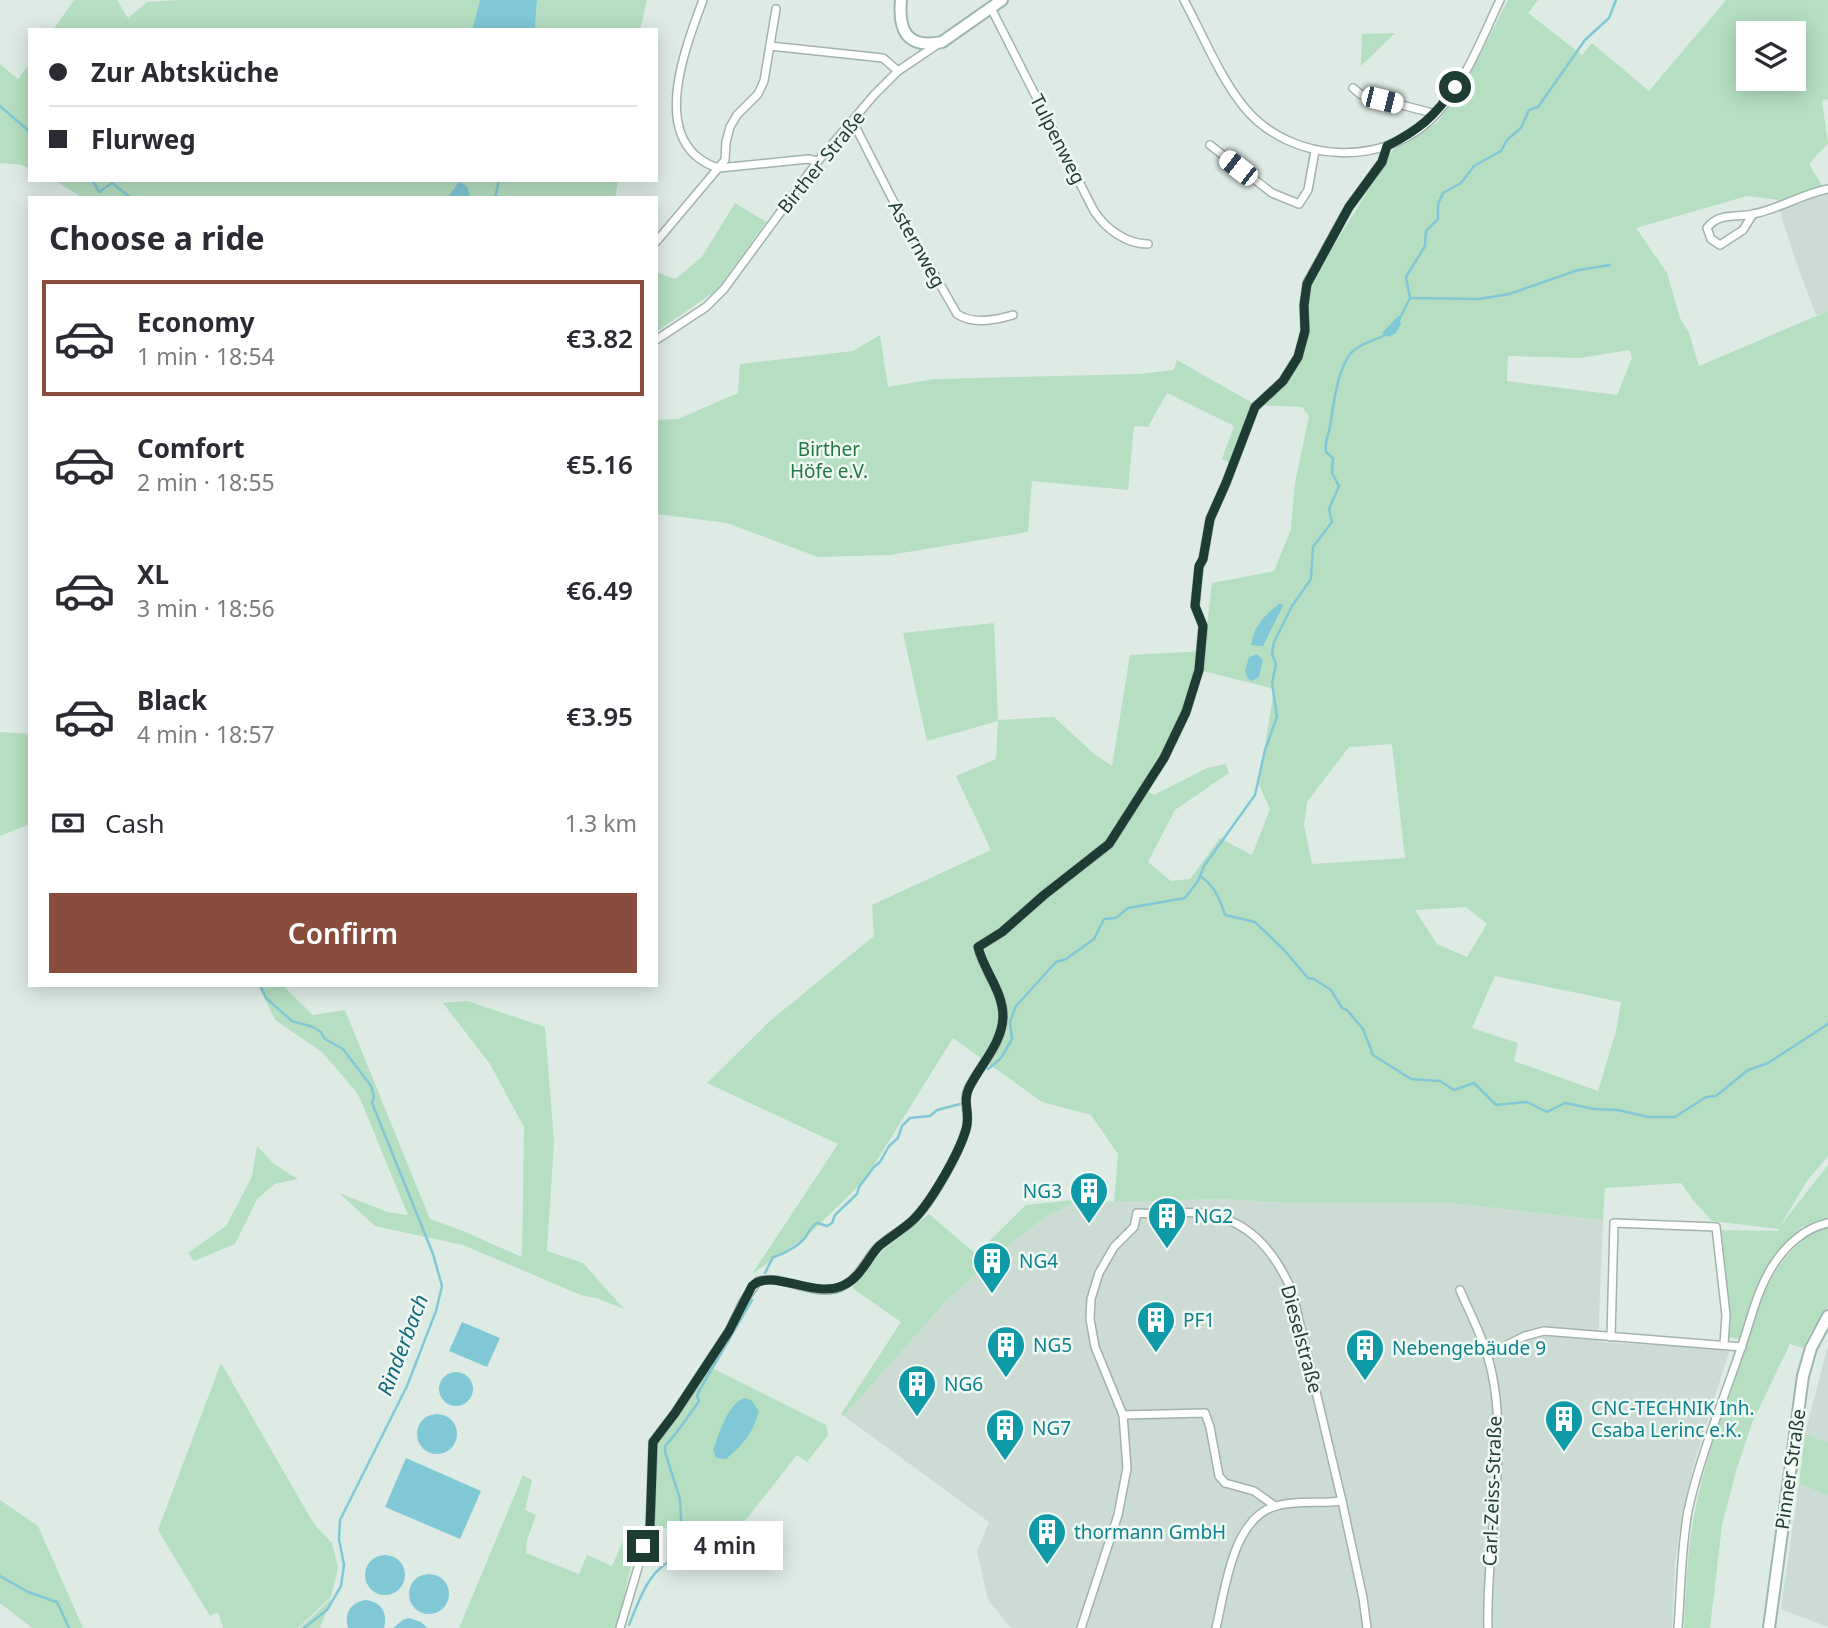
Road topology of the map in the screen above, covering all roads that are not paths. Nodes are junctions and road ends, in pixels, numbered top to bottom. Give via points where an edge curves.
1 (703, 0) edge
2 (901, 0) edge
3 (1002, 0) edge
4 (1184, 0) edge
5 (1500, 0) edge
6 (991, 8) junction
7 (776, 9) dead end
8 (942, 42) junction
9 (770, 46) junction
10 (898, 71) junction
11 (1353, 88) dead end
12 (1436, 114) junction
13 (853, 122) junction
14 (1210, 145) dead end
15 (1387, 146) junction
16 (1315, 151) junction
17 (818, 161) junction
18 (719, 167) junction
19 (1828, 189) edge
20 (1753, 214) junction
21 (658, 240) edge
22 (1148, 244) dead end
23 (1013, 315) dead end
24 (658, 339) edge
25 (1828, 1223) edge
26 (1460, 1290) dead end
27 (1828, 1316) edge
28 (1611, 1337) junction
29 (1724, 1344) junction
30 (1742, 1347) junction
31 (1487, 1355) junction
32 (1123, 1415) junction
33 (1342, 1501) junction
34 (1275, 1506) junction
35 (620, 1628) edge
36 (1081, 1628) edge
37 (1216, 1628) edge
38 (1367, 1628) edge
39 (1488, 1628) edge
40 (1678, 1628) edge
41 (1769, 1628) edge

1 - 18 street via 682,63 677,114 691,151
2 - 8 street via 901,25 911,40
3 - 6 street, Birther Straße
4 - 16 street via 1244,107 1274,134
5 - 12 street via 1469,64
6 - 8 street, Birther Straße
6 - 22 street, Tulpenweg via 1094,211 1119,236
7 - 9 street
8 - 10 street, Birther Straße
9 - 10 street via 883,58
9 - 18 street via 764,81 730,127 725,160
10 - 13 street, Birther Straße
11 - 12 street via 1360,94
12 - 15 street
13 - 17 street, Birther Straße
13 - 23 street, Asternweg via 957,314 981,320
14 - 16 street via 1252,180 1299,204 1308,190
15 - 16 street
15 - 35 street via 1382,162 1349,207 1307,284 1305,331 1298,357 1283,381 1255,407 1210,519 1195,606 1203,626 1199,670 1164,758 1109,844 978,947 998,989 1003,1017 996,1042 968,1089 966,1130 920,1213 842,1286 819,1290 778,1280 758,1281 653,1442 650,1527
17 - 18 street
17 - 24 street, Birther Straße via 724,289 706,307
18 - 21 street
19 - 20 street
20 - 20 street via 1743,230 1720,245 1711,239 1707,228 1713,220
25 - 30 street via 1800,1236 1776,1261 1761,1288
26 - 31 street, Carl-Zeiss-Straße
27 - 41 street, Pinner Straße via 1803,1376
28 - 29 street
28 - 29 street via 1614,1223 1716,1227 1726,1315
28 - 31 street via 1544,1331
29 - 30 street
30 - 40 street via 1703,1454 1688,1511
31 - 39 street, Carl-Zeiss-Straße via 1497,1436
32 - 33 street, Dieselstraße via 1093,1338 1091,1299 1098,1273 1134,1227 1137,1213 1201,1213 1225,1218 1257,1238 1280,1264 1292,1291
32 - 34 street via 1205,1413 1219,1476
32 - 36 street via 1126,1468 1118,1515
33 - 34 street
33 - 38 street, Dieselstraße
34 - 37 street via 1256,1518 1239,1541

